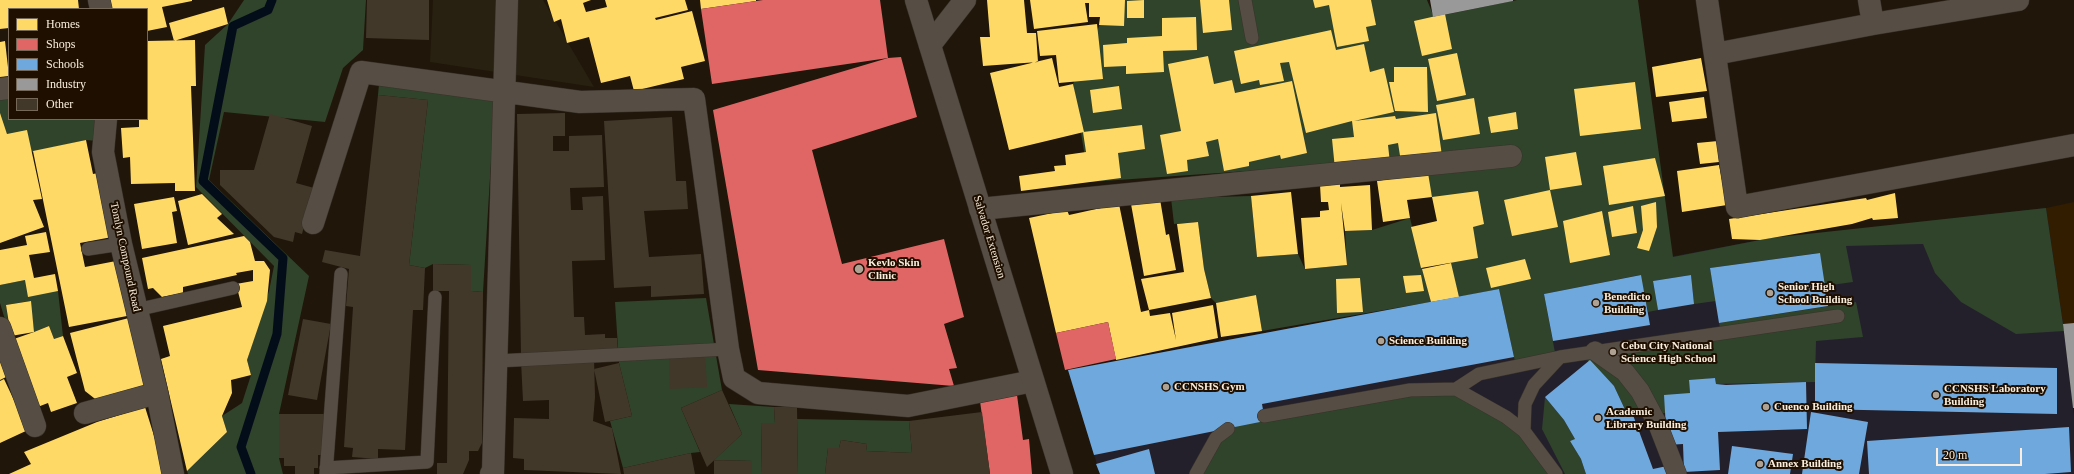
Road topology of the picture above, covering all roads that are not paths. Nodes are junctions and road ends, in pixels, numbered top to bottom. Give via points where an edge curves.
1 (507, 0) edge
2 (916, 0) edge
3 (965, 0) edge
4 (1245, 0) edge
5 (1707, 0) edge
6 (1868, 0) edge
7 (2018, 0) edge
8 (1873, 24) junction
9 (1252, 38) dead end
10 (930, 45) junction
11 (1715, 54) junction
12 (505, 91) junction
13 (106, 120) edge
14 (2074, 145) edge
15 (1511, 156) dead end
16 (980, 208) junction
17 (313, 223) dead end
18 (121, 244) junction
19 (88, 249) dead end
20 (341, 274) dead end
21 (233, 288) dead end
22 (435, 297) dead end
23 (136, 310) junction
24 (1838, 316) dead end
25 (0, 328) edge
26 (728, 349) junction
27 (1595, 351) junction
28 (1560, 357) junction
29 (497, 361) junction
30 (1033, 381) junction
31 (1456, 389) junction
32 (157, 393) junction
33 (85, 414) dead end
34 (1264, 416) dead end
35 (35, 426) dead end
36 (1228, 429) dead end
37 (1524, 432) junction
38 (326, 471) edge
39 (173, 474) edge
40 (491, 474) edge
41 (1062, 474) edge
42 (1196, 474) edge
43 (1556, 474) edge
44 (1677, 474) edge

1 - 12 street
2 - 10 street, Salvador Extension
3 - 10 street
4 - 9 lane
5 - 11 street
6 - 8 street
7 - 8 street
8 - 11 street
10 - 16 street, Salvador Extension
11 - 14 street via 1737,207
12 - 17 street via 361,72
12 - 26 street via 580,102 694,99
12 - 29 street
13 - 18 street, Tomlyn Compound Road via 103,152
15 - 16 street
16 - 30 street, Salvador Extension
18 - 19 lane
18 - 23 street, Tomlyn Compound Road
20 - 38 lane
21 - 23 lane
22 - 38 lane via 427,462
23 - 32 street, Tomlyn Compound Road
24 - 27 lane
25 - 35 street
26 - 29 lane
26 - 30 street via 734,378 758,393 908,406
27 - 28 lane
27 - 44 street via 1625,372 1640,391 1664,439
28 - 31 lane via 1479,374
28 - 37 lane via 1534,385 1525,404
29 - 40 street
30 - 41 street, Salvador Extension
31 - 34 lane via 1410,390
31 - 37 lane via 1506,417
32 - 33 street
32 - 39 street, Tomlyn Compound Road
36 - 42 lane via 1216,438
37 - 43 lane

